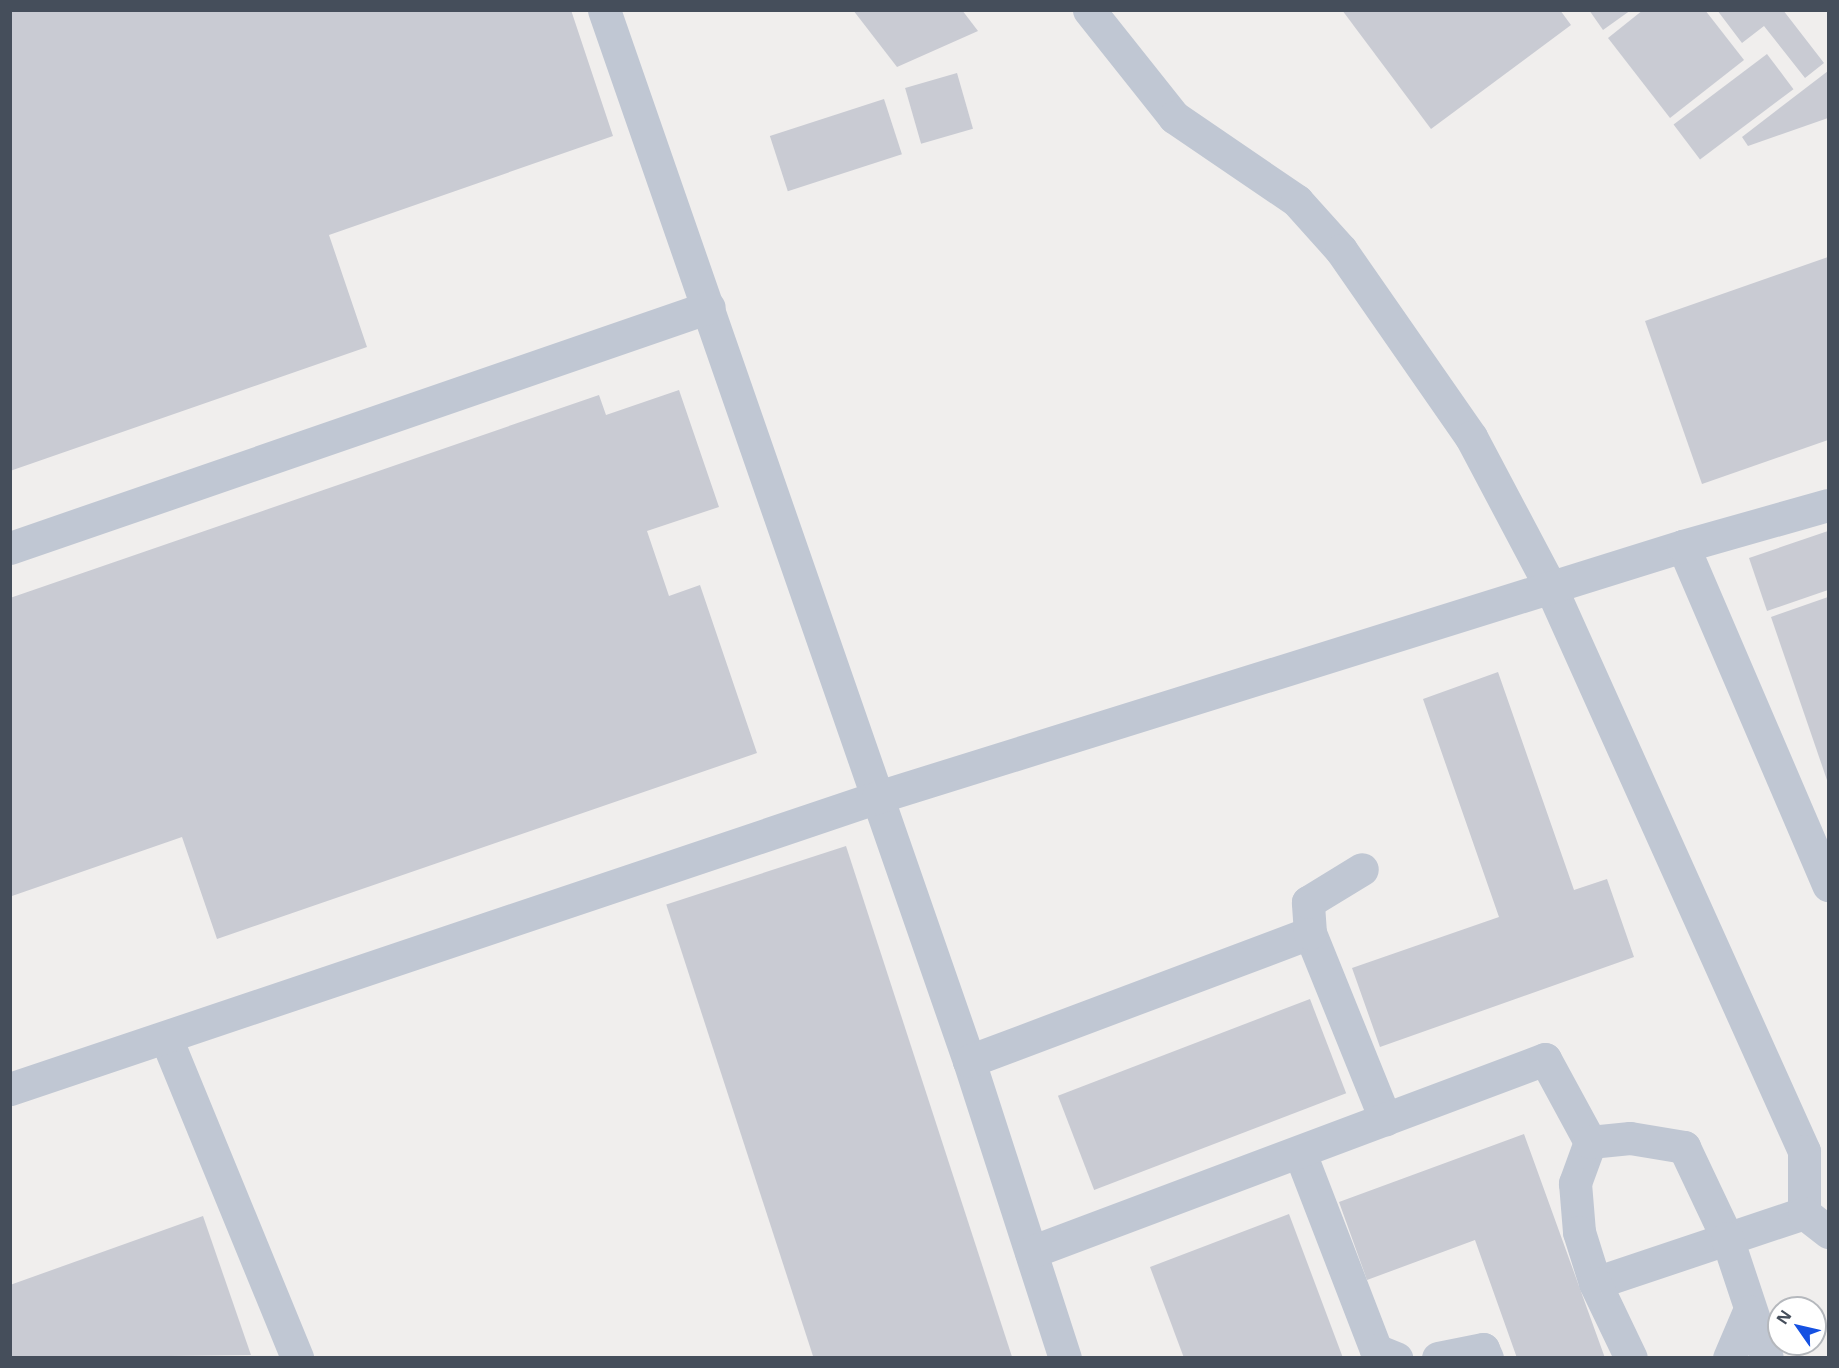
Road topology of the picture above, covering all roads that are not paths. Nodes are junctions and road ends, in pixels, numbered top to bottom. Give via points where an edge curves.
1 (604, 10) edge
2 (1089, 10) edge
3 (709, 307) junction
4 (1828, 505) edge
5 (1683, 546) junction
6 (10, 548) edge
7 (1551, 588) junction
8 (878, 797) junction
9 (1362, 869) dead end
10 (1828, 885) edge
11 (1310, 933) junction
12 (166, 1038) junction
13 (969, 1061) junction
14 (10, 1089) edge
15 (1385, 1119) junction
16 (1590, 1142) junction
17 (1300, 1153) junction
18 (1816, 1223) edge
19 (1727, 1238) junction
20 (1031, 1252) junction
21 (1595, 1283) junction
22 (1749, 1311) junction
23 (297, 1358) edge
24 (1065, 1358) edge
25 (1396, 1358) edge
26 (1438, 1358) edge
27 (1487, 1358) edge
28 (1631, 1358) edge
29 (1729, 1358) edge
30 (1767, 1358) edge

1 - 3 lane
2 - 7 lane via 1174,117 1297,201 1341,250 1471,437
3 - 6 lane
3 - 8 lane
4 - 5 lane
5 - 7 lane
5 - 10 lane
7 - 8 lane
7 - 18 lane via 1804,1151
8 - 12 lane
8 - 13 lane
9 - 11 lane via 1308,902
11 - 13 lane
11 - 15 lane
12 - 14 lane
12 - 23 lane
13 - 20 lane
15 - 16 lane via 1545,1059
15 - 17 lane
16 - 19 lane via 1630,1138 1684,1147
16 - 21 lane via 1575,1183 1579,1232
17 - 20 lane
17 - 25 lane via 1376,1350
18 - 19 lane
19 - 21 lane
19 - 22 lane
20 - 24 lane
21 - 28 lane
22 - 29 lane
22 - 30 lane
26 - 27 lane via 1483,1349

